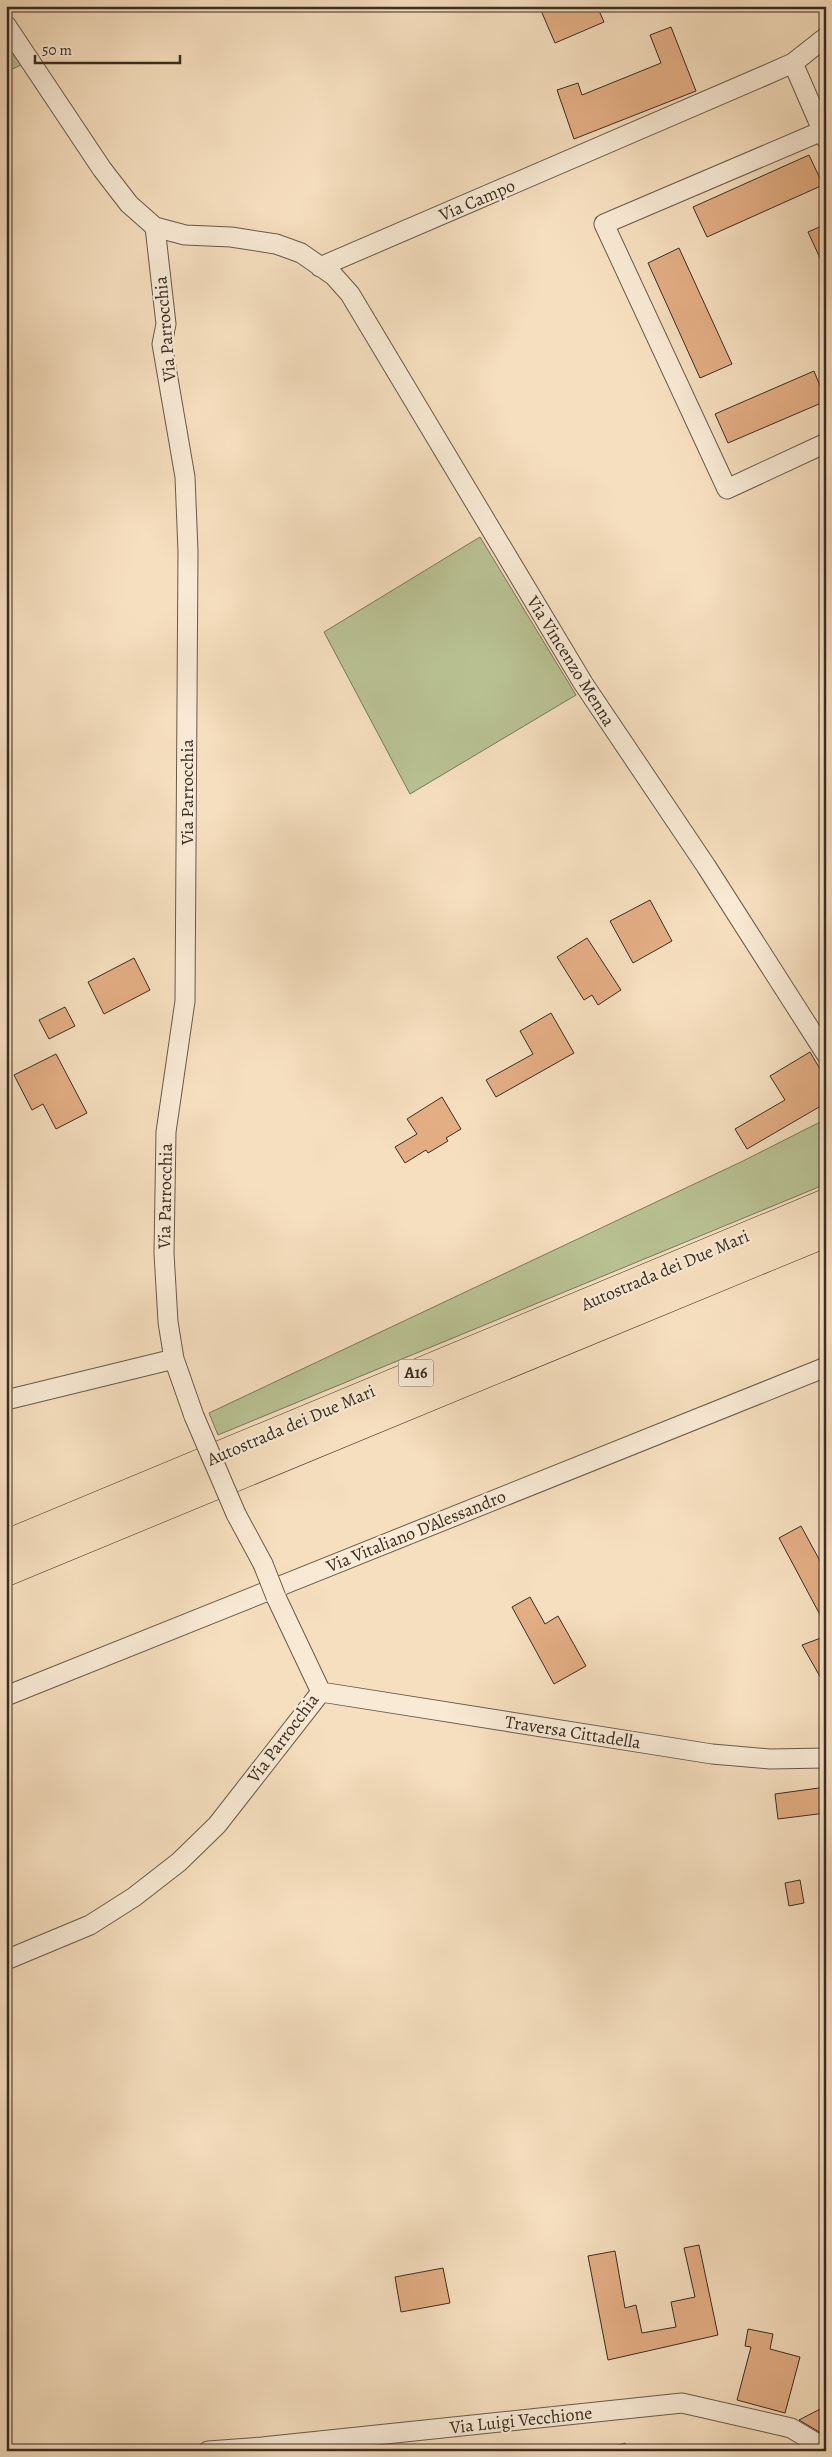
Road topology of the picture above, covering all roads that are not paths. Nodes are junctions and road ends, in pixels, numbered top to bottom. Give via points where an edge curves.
1 (6, 25) edge
2 (826, 37) edge
3 (792, 63) junction
4 (824, 135) edge
5 (155, 226) junction
6 (320, 267) junction
7 (826, 443) edge
8 (826, 1054) edge
9 (826, 1203) edge
10 (826, 1233) edge
11 (174, 1358) junction
12 (826, 1367) edge
13 (6, 1400) edge
14 (6, 1544) edge
15 (6, 1572) edge
16 (321, 1692) junction
17 (6, 1696) edge
18 (826, 1758) edge
19 (6, 1960) edge
20 (826, 2449) edge
21 (208, 2451) edge

1 - 5 street via 102,169 130,204
2 - 3 street, Via Campo
3 - 4 street
3 - 6 street, Via Campo
4 - 7 street via 604,224 727,489
5 - 6 street via 185,235 231,237 276,244 301,253
5 - 11 street, Via Parrocchia via 166,324 162,344 185,477 188,551 185,1001 166,1132 164,1253 168,1322
6 - 8 street, Via Vincenzo Menna via 334,276 350,294 582,683 706,866
9 - 14 highway, Autostrada dei Due Mari / A16
10 - 15 highway, Autostrada dei Due Mari / A16
11 - 13 street
11 - 16 street, Via Parrocchia, bridge via 194,1416 236,1514 263,1564
12 - 17 street, Via Vitaliano D'Alessandro
16 - 18 street, Traversa Cittadella via 712,1754 770,1759
16 - 19 street, Via Parrocchia via 216,1825 179,1862 134,1897 90,1925
20 - 21 street, Via Luigi Vecchione via 791,2428 682,2403

